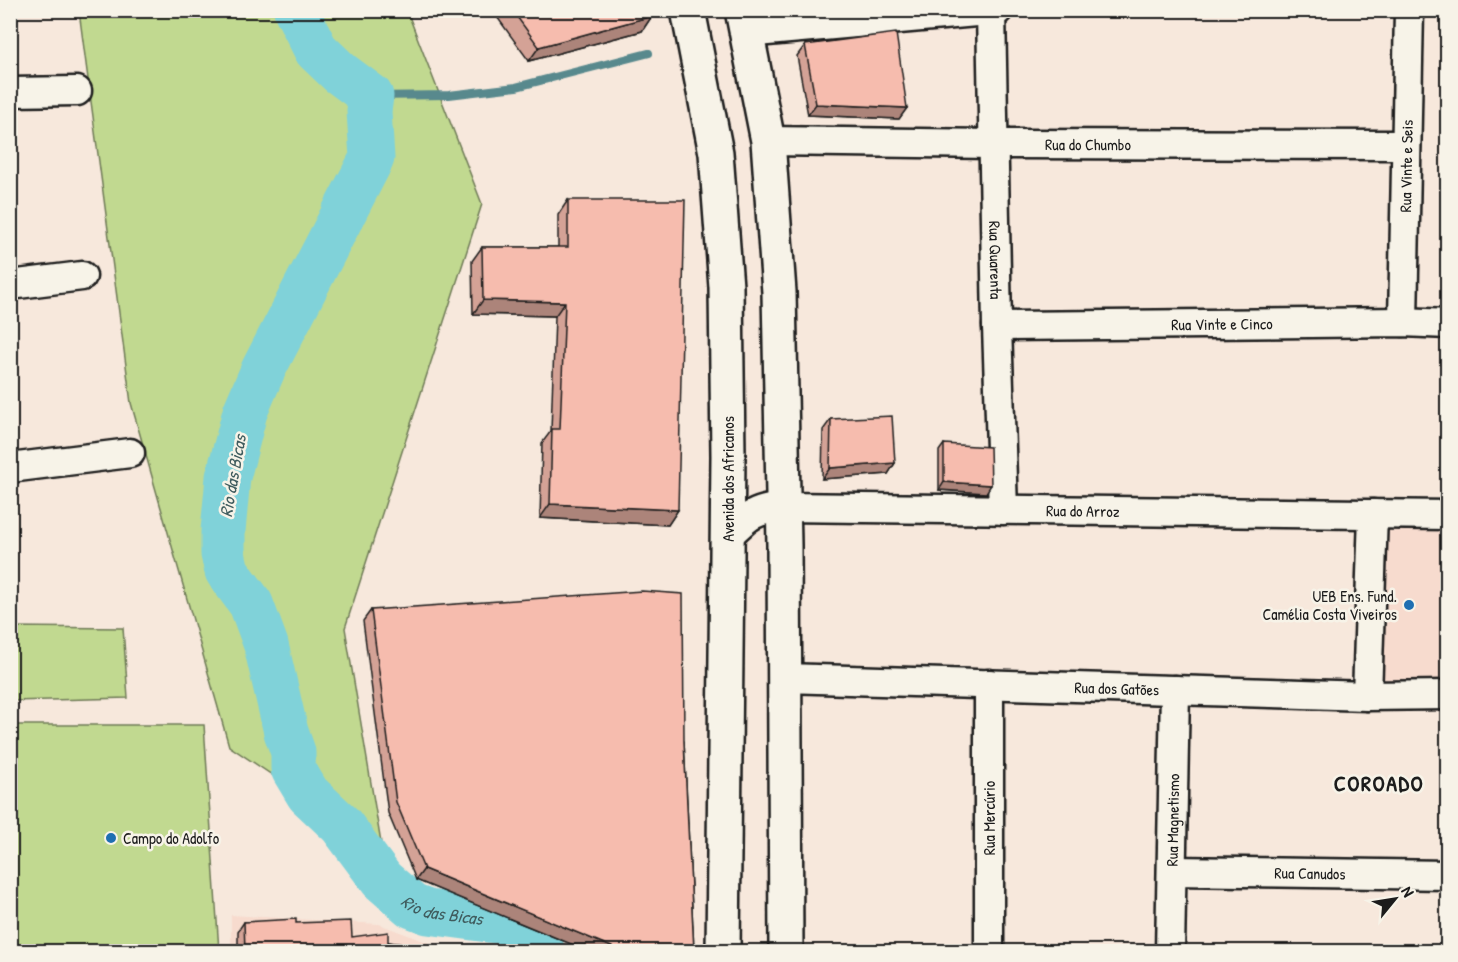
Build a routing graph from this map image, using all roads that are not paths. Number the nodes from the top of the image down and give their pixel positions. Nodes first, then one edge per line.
1 (688, 10) edge
2 (1409, 10) edge
3 (994, 11) edge
4 (744, 22) edge
5 (77, 91) dead end
6 (10, 92) edge
7 (768, 141) junction
8 (993, 144) junction
9 (1406, 145) junction
10 (82, 276) dead end
11 (10, 285) edge
12 (1403, 322) junction
13 (1448, 324) edge
14 (997, 326) junction
15 (130, 453) dead end
16 (10, 468) edge
17 (783, 507) junction
18 (1003, 510) junction
19 (1373, 514) junction
20 (1448, 515) edge
21 (728, 536) junction
22 (784, 678) junction
23 (989, 684) junction
24 (1175, 690) junction
25 (1448, 695) edge
26 (1367, 696) junction
27 (1172, 871) junction
28 (1448, 875) edge
29 (723, 951) edge
30 (786, 951) edge
31 (989, 951) edge
32 (1170, 951) edge

1 - 21 main road, Avenida dos Africanos
2 - 9 street, Rua Vinte e Seis
3 - 4 street
3 - 8 street, Rua Quarenta
4 - 7 main road
5 - 6 street
7 - 8 street, Rua do Chumbo
7 - 17 main road
8 - 9 street, Rua do Chumbo
8 - 14 street, Rua Quarenta
9 - 12 street, Rua Vinte e Seis
10 - 11 street
12 - 13 street, Rua Vinte e Cinco
12 - 14 street, Rua Vinte e Cinco
14 - 18 street, Rua Quarenta
15 - 16 street
17 - 18 street, Rua do Arroz
17 - 21 street, Rua do Arroz
17 - 22 main road
18 - 19 street, Rua do Arroz
19 - 20 street, Rua do Arroz
19 - 26 street
21 - 29 main road, Avenida dos Africanos
22 - 23 street, Rua dos Gatões
22 - 30 main road
23 - 24 street, Rua dos Gatões
23 - 31 street, Rua Mercúrio
24 - 26 street, Rua dos Gatões
24 - 27 street, Rua Magnetismo
25 - 26 street, Rua dos Gatões
27 - 28 street, Rua Canudos
27 - 32 street, Rua Magnetismo

